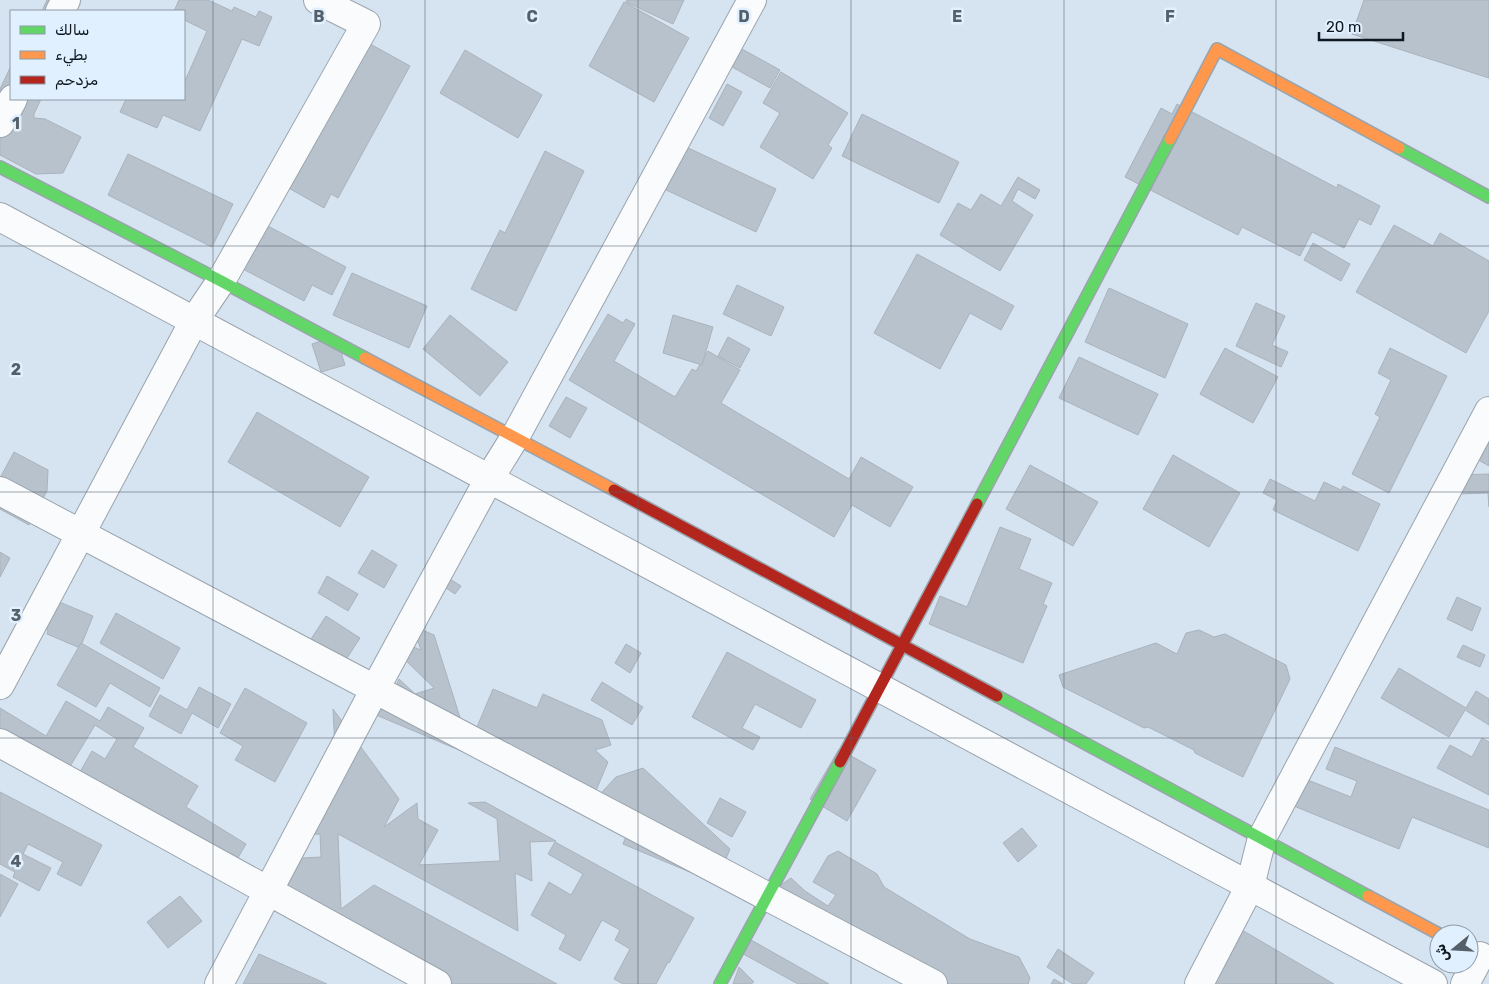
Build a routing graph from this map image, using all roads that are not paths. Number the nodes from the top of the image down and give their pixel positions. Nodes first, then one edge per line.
1 (318, 0) edge
2 (752, 0) edge
3 (12, 100) edge
4 (0, 123) edge
5 (0, 167) edge
6 (1489, 197) edge
7 (0, 217) edge
8 (221, 281) junction
9 (194, 321) junction
10 (1489, 411) edge
11 (515, 438) junction
12 (489, 479) junction
13 (0, 490) edge
14 (81, 533) junction
15 (903, 646) junction
16 (0, 685) edge
17 (880, 688) junction
18 (375, 689) junction
19 (0, 743) edge
20 (1262, 838) junction
21 (1250, 886) junction
22 (268, 891) junction
23 (768, 896) junction
24 (1429, 929) edge
25 (219, 984) edge
26 (437, 984) edge
27 (720, 984) edge
28 (933, 984) edge
29 (1199, 984) edge
30 (1432, 984) edge

1 - 8 street
2 - 11 street
3 - 4 street
5 - 8 street
6 - 15 street
7 - 9 street
8 - 9 street
8 - 11 street
9 - 12 street
9 - 14 street
10 - 20 street
11 - 12 street
11 - 15 street
12 - 17 street
12 - 18 street
13 - 14 street
14 - 16 street
14 - 18 street
15 - 17 street
15 - 20 street
17 - 21 street
17 - 23 street
18 - 22 street
18 - 23 street
19 - 22 street
20 - 21 street
20 - 24 street
21 - 29 street
21 - 30 street
22 - 25 street
22 - 26 street
23 - 27 street
23 - 28 street

